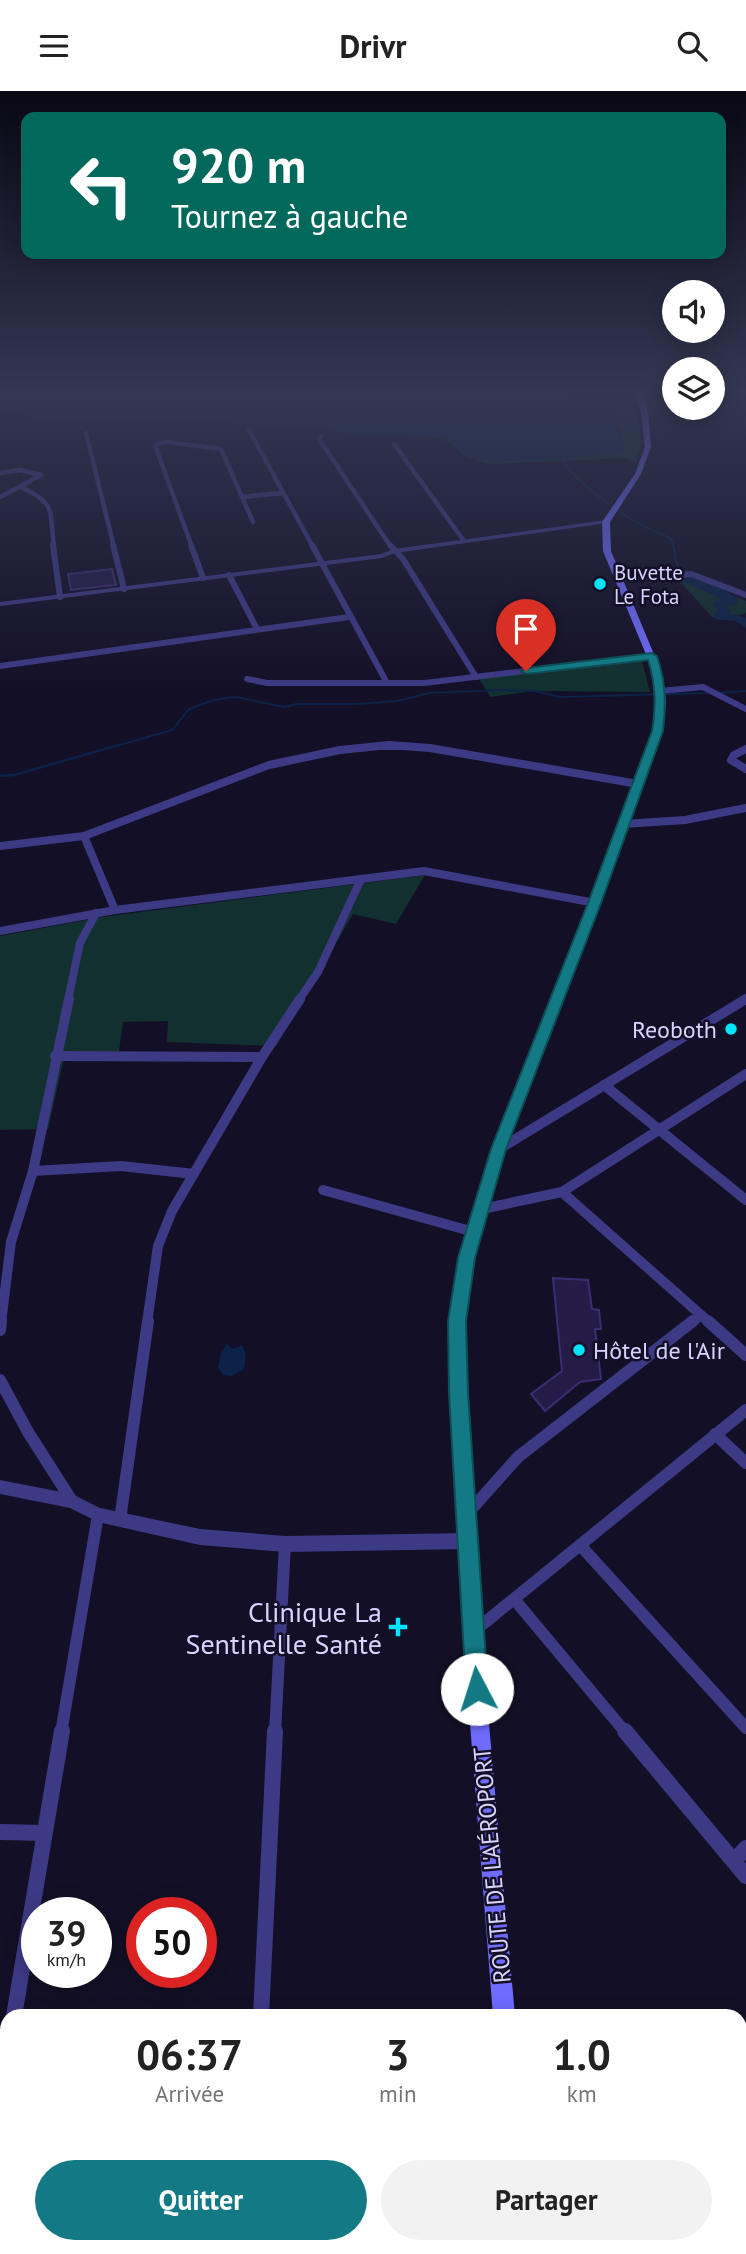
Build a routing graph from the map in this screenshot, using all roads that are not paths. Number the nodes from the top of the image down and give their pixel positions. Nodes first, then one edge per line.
1 (27, 490) edge
2 (100, 490) edge
3 (170, 490) edge
4 (239, 490) edge
5 (281, 490) edge
6 (353, 490) edge
7 (427, 490) edge
8 (626, 490) edge
9 (283, 493) junction
10 (242, 497) junction
11 (253, 522) dead end
12 (606, 522) junction
13 (464, 541) junction
14 (394, 551) junction
15 (321, 562) junction
16 (229, 575) junction
17 (203, 578) junction
18 (617, 578) junction
19 (124, 589) junction
20 (746, 595) edge
21 (60, 597) junction
22 (0, 604) edge
23 (349, 617) junction
24 (257, 629) junction
25 (652, 656) junction
26 (0, 666) edge
27 (476, 677) junction
28 (247, 679) dead end
29 (387, 683) junction
30 (660, 691) junction
31 (746, 709) edge
32 (746, 749) edge
33 (746, 769) edge
34 (638, 784) junction
35 (746, 808) edge
36 (623, 824) junction
37 (85, 836) junction
38 (0, 846) edge
39 (361, 879) junction
40 (595, 903) junction
41 (115, 910) junction
42 (96, 913) junction
43 (0, 932) edge
44 (746, 999) edge
45 (55, 1056) junction
46 (262, 1058) junction
47 (746, 1074) edge
48 (604, 1085) junction
49 (659, 1130) junction
50 (499, 1149) junction
51 (33, 1171) junction
52 (194, 1174) junction
53 (323, 1191) dead end
54 (562, 1192) junction
55 (746, 1200) edge
56 (482, 1209) junction
57 (474, 1232) junction
58 (701, 1315) junction
59 (0, 1330) edge
60 (746, 1355) edge
61 (0, 1380) edge
62 (746, 1410) edge
63 (715, 1434) junction
64 (746, 1463) edge
65 (0, 1487) edge
66 (72, 1501) junction
67 (467, 1514) junction
68 (98, 1515) junction
69 (120, 1520) junction
70 (469, 1541) junction
71 (285, 1544) junction
72 (580, 1545) junction
73 (514, 1599) junction
74 (472, 1634) junction
75 (746, 1728) edge
76 (0, 1832) edge
77 (44, 1832) junction
78 (746, 1848) edge
79 (734, 1861) junction
80 (746, 1876) edge
81 (15, 2009) edge
82 (261, 2009) edge
83 (503, 2009) edge

1 - 21 street
2 - 19 street
3 - 17 street
4 - 10 street
5 - 9 street
6 - 14 street
7 - 13 street
8 - 12 main road
9 - 10 street
9 - 15 street
10 - 11 street
12 - 13 street
12 - 18 main road, ROUTE DE L'AÉROPORT
13 - 14 street
14 - 15 street
14 - 27 street
15 - 16 street
15 - 23 street
16 - 17 street
16 - 24 street
17 - 19 street
18 - 20 street
18 - 25 main road, ROUTE DE L'AÉROPORT
19 - 21 street
21 - 22 street
23 - 24 street
23 - 29 street
24 - 26 street
25 - 27 street
25 - 30 main road, ROUTE DE L'AÉROPORT
27 - 29 street
28 - 29 street
30 - 31 street
30 - 34 main road, ROUTE DE L'AÉROPORT
32 - 33 street
34 - 36 main road, ROUTE DE L'AÉROPORT
34 - 37 street
35 - 36 street
36 - 40 main road, ROUTE DE L'AÉROPORT
37 - 38 street
37 - 41 street
39 - 40 street
39 - 41 street
39 - 46 street
40 - 50 main road, ROUTE DE L'AÉROPORT
41 - 42 street
42 - 43 street
42 - 45 street
44 - 48 street
45 - 46 street
45 - 51 street
46 - 52 street
47 - 49 street
48 - 49 street
48 - 50 street
49 - 54 street
49 - 55 street
50 - 56 main road, ROUTE DE L'AÉROPORT
51 - 52 street
51 - 59 street
52 - 69 street
53 - 57 street
54 - 56 street
54 - 58 street
56 - 57 main road, ROUTE DE L'AÉROPORT
57 - 67 main road, ROUTE DE L'AÉROPORT
58 - 60 street
58 - 67 street
61 - 66 street
62 - 63 street
63 - 64 street
63 - 72 street
65 - 66 street
66 - 68 street
67 - 70 main road, ROUTE DE L'AÉROPORT
68 - 69 street
68 - 77 street
69 - 71 street
70 - 71 street
70 - 74 main road, ROUTE DE L'AÉROPORT
71 - 82 street
72 - 73 street
72 - 75 street
73 - 74 street
73 - 79 street
74 - 83 main road, ROUTE DE L'AÉROPORT
76 - 77 street
77 - 81 street
78 - 79 street
79 - 80 street

